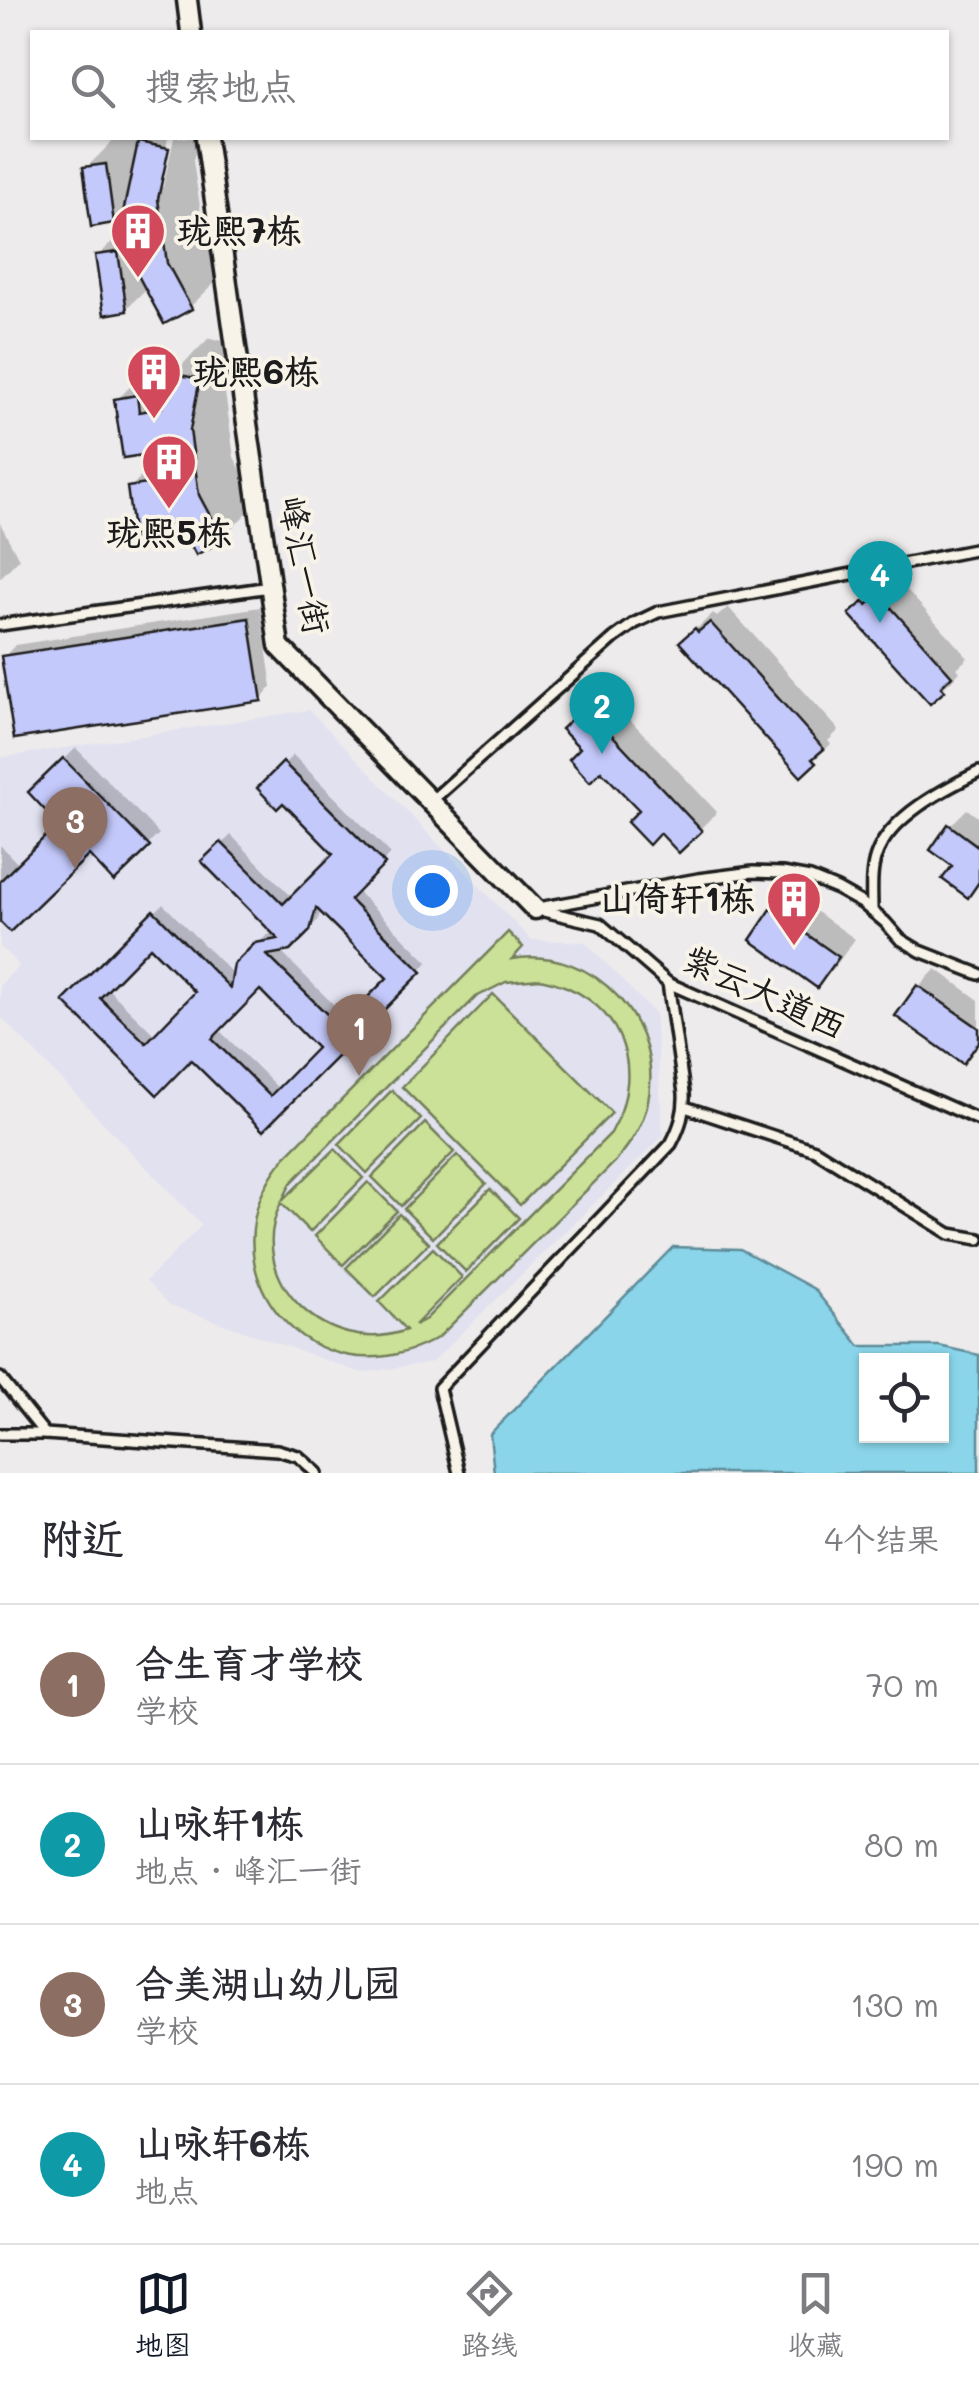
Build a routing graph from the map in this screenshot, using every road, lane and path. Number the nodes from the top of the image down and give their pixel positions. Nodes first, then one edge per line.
1 (186, 0) edge
2 (191, 30) edge
3 (206, 140) edge
4 (979, 549) edge
5 (270, 587) junction
6 (0, 626) edge
7 (979, 772) edge
8 (430, 802) junction
9 (534, 909) junction
10 (872, 911) junction
11 (979, 974) edge
12 (668, 983) junction
13 (684, 1107) junction
14 (979, 1120) edge
15 (979, 1239) edge
16 (0, 1378) edge
17 (0, 1434) edge
18 (45, 1434) junction
19 (316, 1473) edge
20 (459, 1473) edge

1 - 2 street
3 - 5 street, 峰汇一街
4 - 8 lane
5 - 6 lane
5 - 8 street, 峰汇一街
7 - 10 lane
8 - 9 street, 峰汇一街
9 - 10 lane
9 - 12 lane, 紫云大道西
10 - 11 lane
12 - 13 lane
12 - 14 lane, 紫云大道西
13 - 15 lane
13 - 20 lane
16 - 18 lane
17 - 18 lane
18 - 19 lane

